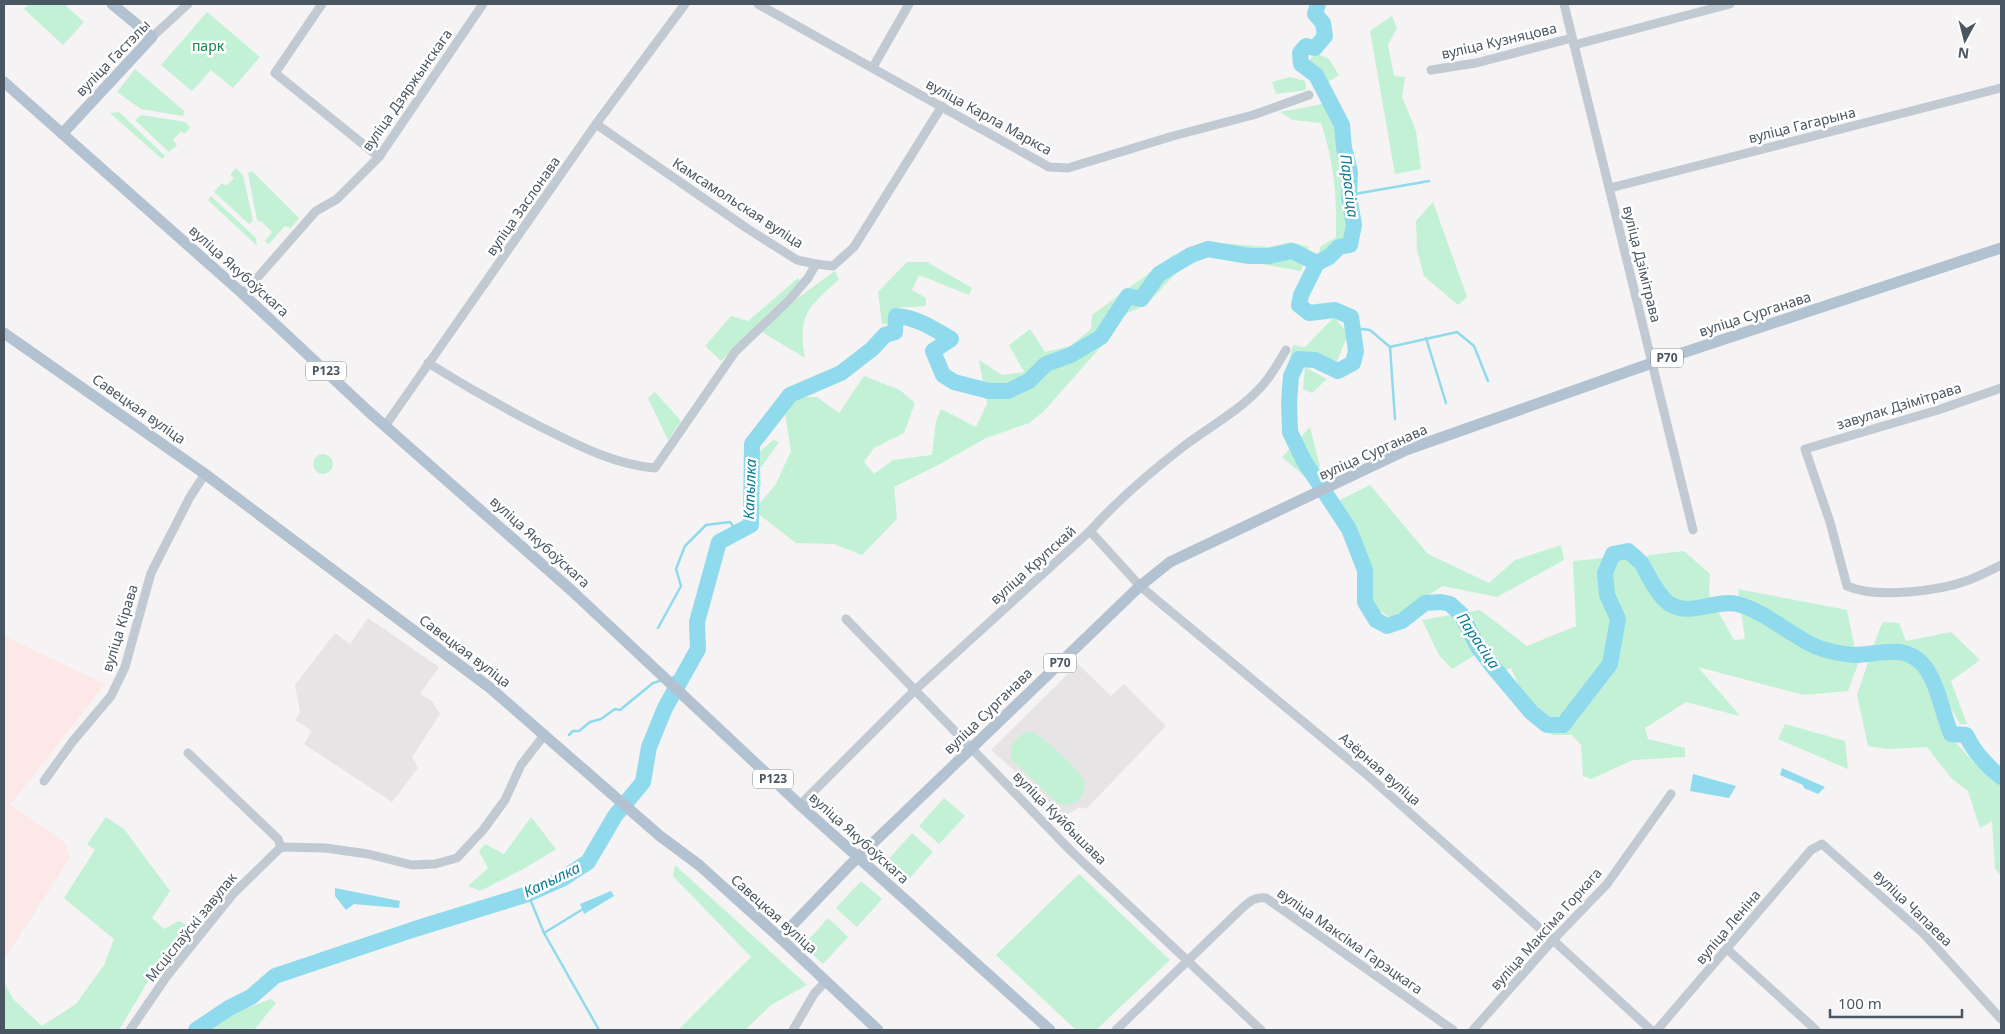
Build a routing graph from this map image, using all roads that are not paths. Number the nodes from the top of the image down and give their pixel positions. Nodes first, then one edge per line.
1 (112, 4) edge
2 (188, 4) edge
3 (322, 4) edge
4 (483, 4) edge
5 (685, 4) edge
6 (758, 4) edge
7 (909, 4) edge
8 (1564, 4) edge
9 (1730, 4) edge
10 (1707, 7) edge
11 (152, 38) junction
12 (1574, 42) junction
13 (873, 67) junction
14 (1431, 70) dead end
15 (4, 82) edge
16 (2001, 88) edge
17 (1309, 95) dead end
18 (942, 106) junction
19 (596, 124) junction
20 (62, 134) junction
21 (379, 157) junction
22 (1610, 188) junction
23 (2001, 248) edge
24 (816, 264) junction
25 (243, 294) junction
26 (4, 332) edge
27 (1286, 350) dead end
28 (1652, 363) junction
29 (428, 364) junction
30 (2001, 388) edge
31 (386, 426) junction
32 (206, 474) junction
33 (1693, 530) dead end
34 (1090, 531) junction
35 (2001, 565) edge
36 (1140, 586) junction
37 (846, 619) dead end
38 (914, 691) junction
39 (545, 734) junction
40 (971, 749) junction
41 (188, 754) dead end
42 (44, 781) dead end
43 (1671, 794) dead end
44 (800, 805) junction
45 (1822, 844) joint
46 (281, 847) junction
47 (858, 857) junction
48 (780, 938) junction
49 (1553, 940) junction
50 (1728, 949) junction
51 (1188, 960) junction
52 (826, 981) junction
53 (2001, 1019) edge
54 (130, 1030) edge
55 (793, 1030) edge
56 (878, 1030) edge
57 (1050, 1030) edge
58 (1116, 1030) edge
59 (1261, 1030) edge
60 (1453, 1030) edge
61 (1473, 1030) edge
62 (1651, 1030) edge
63 (1657, 1030) edge
64 (1816, 1030) edge

1 - 11 main road
2 - 11 street, вуліца Гастэлы
3 - 21 street
4 - 21 street, вуліца Дзяржынскага
5 - 19 street, вуліца Заслонава
6 - 13 street, вуліца Карла Маркса
7 - 13 street
8 - 12 street, вуліца Дзімітрава
9 - 10 street, вуліца Кузняцова
10 - 12 street, вуліца Кузняцова
11 - 20 main road, вуліца Гастэлы
12 - 14 street, вуліца Кузняцова
12 - 22 street, вуліца Дзімітрава
13 - 18 street, вуліца Карла Маркса
15 - 20 main road, вуліца Якубоўскага / Р123
16 - 22 street, вуліца Гагарына
17 - 18 street, вуліца Карла Маркса
18 - 24 street, Камсамольская вуліца
19 - 24 street, Камсамольская вуліца
19 - 29 street, вуліца Заслонава
20 - 25 main road, вуліца Якубоўскага / Р123
21 - 25 street, вуліца Дзяржынскага
22 - 28 street, вуліца Дзімітрава
23 - 28 main road, вуліца Сурганава / Р70
24 - 29 street
25 - 31 main road, вуліца Якубоўскага / Р123
26 - 32 main road, Савецкая вуліца
27 - 34 street, вуліца Крупскай
28 - 33 street, вуліца Дзімітрава
28 - 36 main road, вуліца Сурганава / Р70
29 - 31 street, вуліца Заслонава
30 - 35 street, завулак Дзімітрава
31 - 44 main road, вуліца Якубоўскага / Р123
32 - 39 main road, Савецкая вуліца
32 - 42 street, вуліца Кірава
34 - 36 street, Азёрная вуліца
34 - 38 street, вуліца Крупскай
36 - 40 main road, вуліца Сурганава / Р70
36 - 49 street, Азёрная вуліца
37 - 38 street, вуліца Куйбышава
38 - 40 street, вуліца Куйбышава
38 - 44 street, вуліца Крупскай
39 - 46 street
39 - 48 main road, Савецкая вуліца
40 - 47 main road, вуліца Сурганава / Р70
40 - 51 street, вуліца Куйбышава
41 - 46 street
43 - 49 street, вуліца Максіма Горкага
44 - 47 main road, вуліца Якубоўскага / Р123
45 - 50 street, вуліца Леніна
45 - 53 street, вуліца Чапаева
46 - 54 street, Мсціслаўскі завулак
47 - 48 main road, вуліца Сурганава
47 - 57 main road, вуліца Якубоўскага
48 - 52 main road, Савецкая вуліца
49 - 61 street, вуліца Максіма Горкага
49 - 62 street, Азёрная вуліца
50 - 63 street, вуліца Леніна
50 - 64 street
51 - 58 street, вуліца Максіма Гарэцкага
51 - 59 street, вуліца Куйбышава
51 - 60 street, вуліца Максіма Гарэцкага
52 - 55 street
52 - 56 main road, Савецкая вуліца

